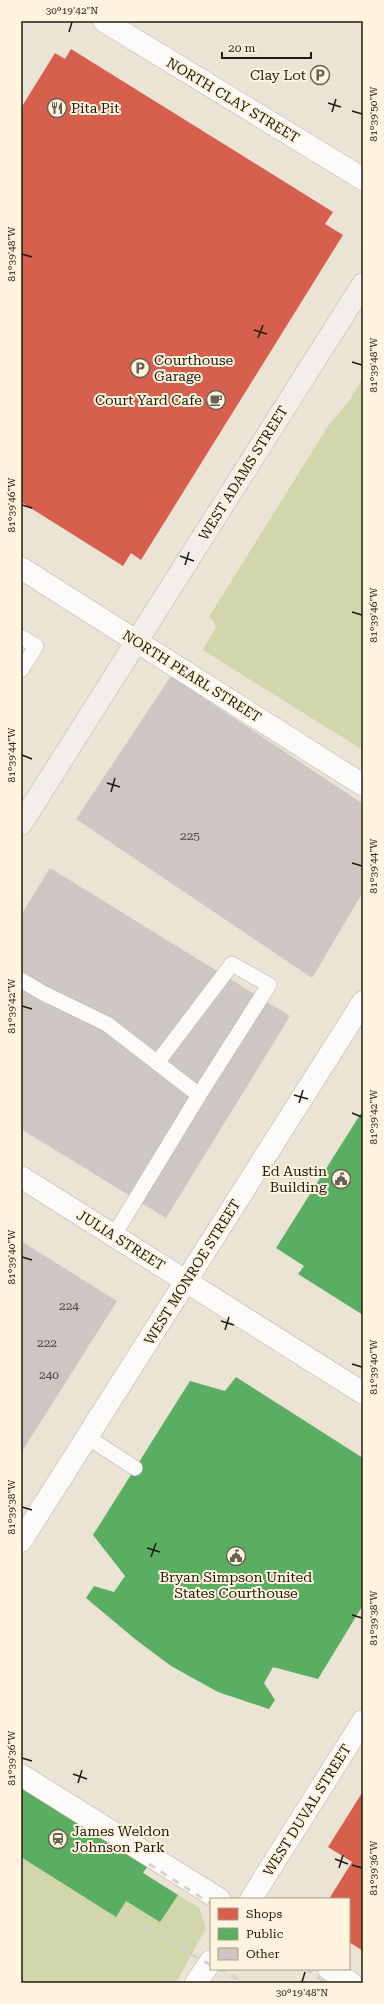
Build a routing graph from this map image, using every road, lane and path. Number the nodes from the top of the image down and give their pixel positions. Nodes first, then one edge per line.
1 (115, 24) edge
2 (363, 179) edge
3 (363, 284) edge
4 (21, 568) edge
5 (21, 637) edge
6 (137, 641) junction
7 (21, 670) edge
8 (363, 785) edge
9 (21, 824) edge
10 (21, 980) edge
11 (363, 1002) edge
12 (157, 1063) junction
13 (199, 1096) junction
14 (21, 1177) edge
15 (114, 1235) junction
16 (186, 1281) junction
17 (363, 1393) edge
18 (87, 1437) junction
19 (135, 1468) dead end
20 (21, 1542) edge
21 (363, 1721) edge
22 (21, 1775) edge
23 (217, 1898) edge
24 (252, 1898) edge
25 (210, 1962) edge
26 (332, 1970) edge
27 (196, 1983) edge
28 (352, 1983) edge

1 - 2 street, NORTH CLAY STREET
3 - 6 main road, WEST ADAMS STREET
4 - 6 street, NORTH PEARL STREET
5 - 7 lane
6 - 8 street, NORTH PEARL STREET
6 - 9 main road, WEST ADAMS STREET
10 - 12 lane
11 - 16 street, WEST MONROE STREET
12 - 13 lane
12 - 13 lane
13 - 15 lane
14 - 15 street, JULIA STREET
15 - 16 street, JULIA STREET
16 - 17 street, JULIA STREET
16 - 18 street, WEST MONROE STREET
18 - 19 lane
18 - 20 street, WEST MONROE STREET
21 - 24 street, WEST DUVAL STREET
22 - 23 street
25 - 27 street
26 - 28 street

